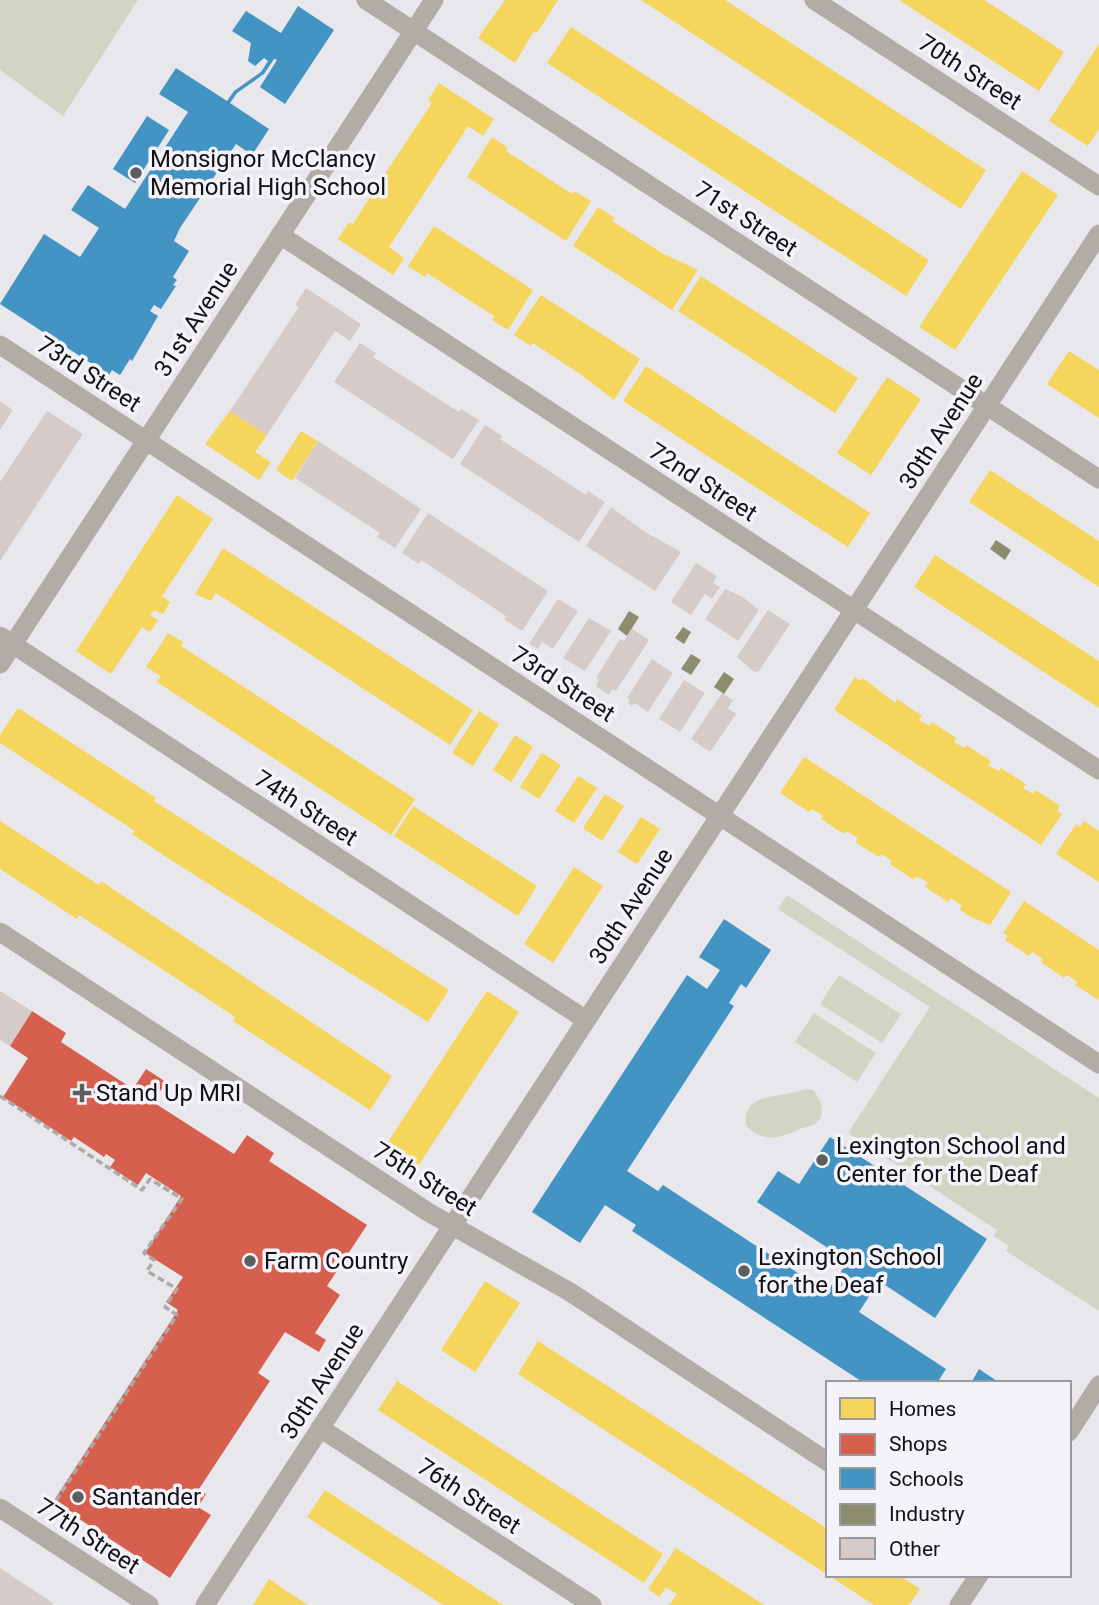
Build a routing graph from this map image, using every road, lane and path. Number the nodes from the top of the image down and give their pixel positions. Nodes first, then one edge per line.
1 (366, 0) edge
2 (434, 0) edge
3 (814, 0) edge
4 (414, 31) junction
5 (1099, 186) edge
6 (1099, 234) edge
7 (280, 235) junction
8 (0, 345) edge
9 (987, 405) junction
10 (146, 440) junction
11 (1099, 479) edge
12 (854, 610) junction
13 (6, 640) edge
14 (0, 664) edge
15 (1099, 770) edge
16 (720, 816) junction
17 (0, 932) edge
18 (586, 1020) junction
19 (1099, 1064) edge
20 (0, 1096) edge
21 (453, 1226) junction
22 (1099, 1385) edge
23 (320, 1428) junction
24 (1071, 1429) edge
25 (826, 1461) edge
26 (52, 1507) dead end
27 (0, 1508) edge
28 (978, 1577) edge
29 (149, 1605) edge
30 (205, 1605) edge
31 (592, 1605) edge
32 (959, 1605) edge

1 - 4 street, 71st Street
2 - 4 street, 31st Avenue
3 - 5 street, 70th Street
4 - 7 street, 31st Avenue
4 - 9 street, 71st Street
6 - 9 street, 30th Avenue
7 - 10 street, 31st Avenue
7 - 12 street, 72nd Street
8 - 10 street, 73rd Street
9 - 11 street, 71st Street
9 - 12 street, 30th Avenue
10 - 13 street, 31st Avenue
10 - 16 street, 73rd Street
12 - 15 street, 72nd Street
12 - 16 street, 30th Avenue
13 - 14 street, 31st Avenue
13 - 18 street, 74th Street
16 - 18 street, 30th Avenue
16 - 19 street, 73rd Street
17 - 21 street, 75th Street
18 - 21 street, 30th Avenue
20 - 26 path
21 - 23 street, 30th Avenue
21 - 25 street, 75th Street
22 - 24 street
23 - 30 street, 30th Avenue
23 - 31 street, 76th Street
27 - 29 street, 77th Street
28 - 32 street

